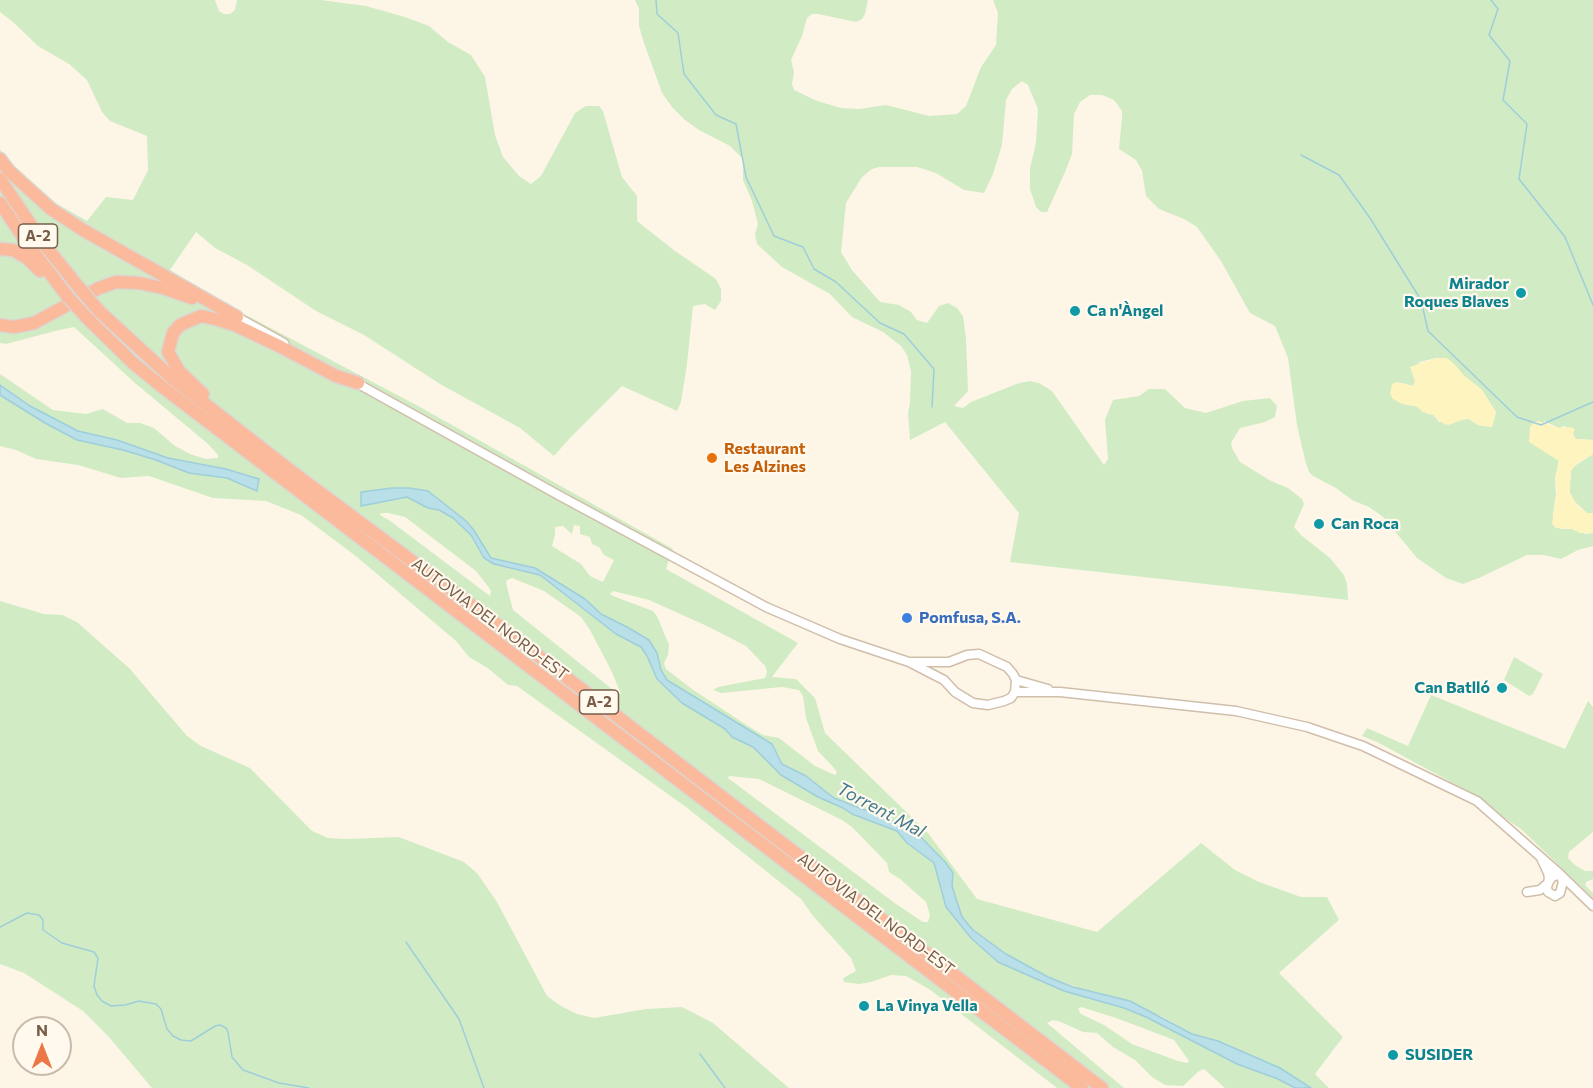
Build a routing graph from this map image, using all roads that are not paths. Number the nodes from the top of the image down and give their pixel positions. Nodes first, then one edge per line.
1 (0, 159) edge
2 (0, 179) edge
3 (0, 203) edge
4 (0, 249) edge
5 (67, 294) junction
6 (237, 317) junction
7 (0, 323) edge
8 (358, 383) junction
9 (221, 415) junction
10 (909, 662) junction
11 (949, 662) junction
12 (944, 680) junction
13 (1016, 680) junction
14 (1015, 692) junction
15 (1060, 692) junction
16 (1540, 855) junction
17 (1560, 873) junction
18 (1548, 882) junction
19 (1555, 894) junction
20 (1581, 894) junction
21 (1593, 906) edge
22 (1082, 1088) edge
23 (1102, 1088) edge

1 - 6 highway
2 - 9 highway, AUTOVIA DEL NORD-EST / A-2, bridge
3 - 5 highway, AUTOVIA DEL NORD-EST / A-2
4 - 5 highway
5 - 22 highway, AUTOVIA DEL NORD-EST / A-2, bridge
6 - 7 highway
6 - 8 street
8 - 9 highway
8 - 10 street
9 - 23 highway, AUTOVIA DEL NORD-EST / A-2
10 - 11 street
10 - 12 street
11 - 12 street
11 - 13 street
12 - 14 street
13 - 14 street
13 - 15 street
14 - 15 street
15 - 16 street
16 - 17 street
16 - 18 street
17 - 18 street
17 - 19 street
17 - 20 street
18 - 19 street
18 - 19 street
19 - 20 street
20 - 21 street

